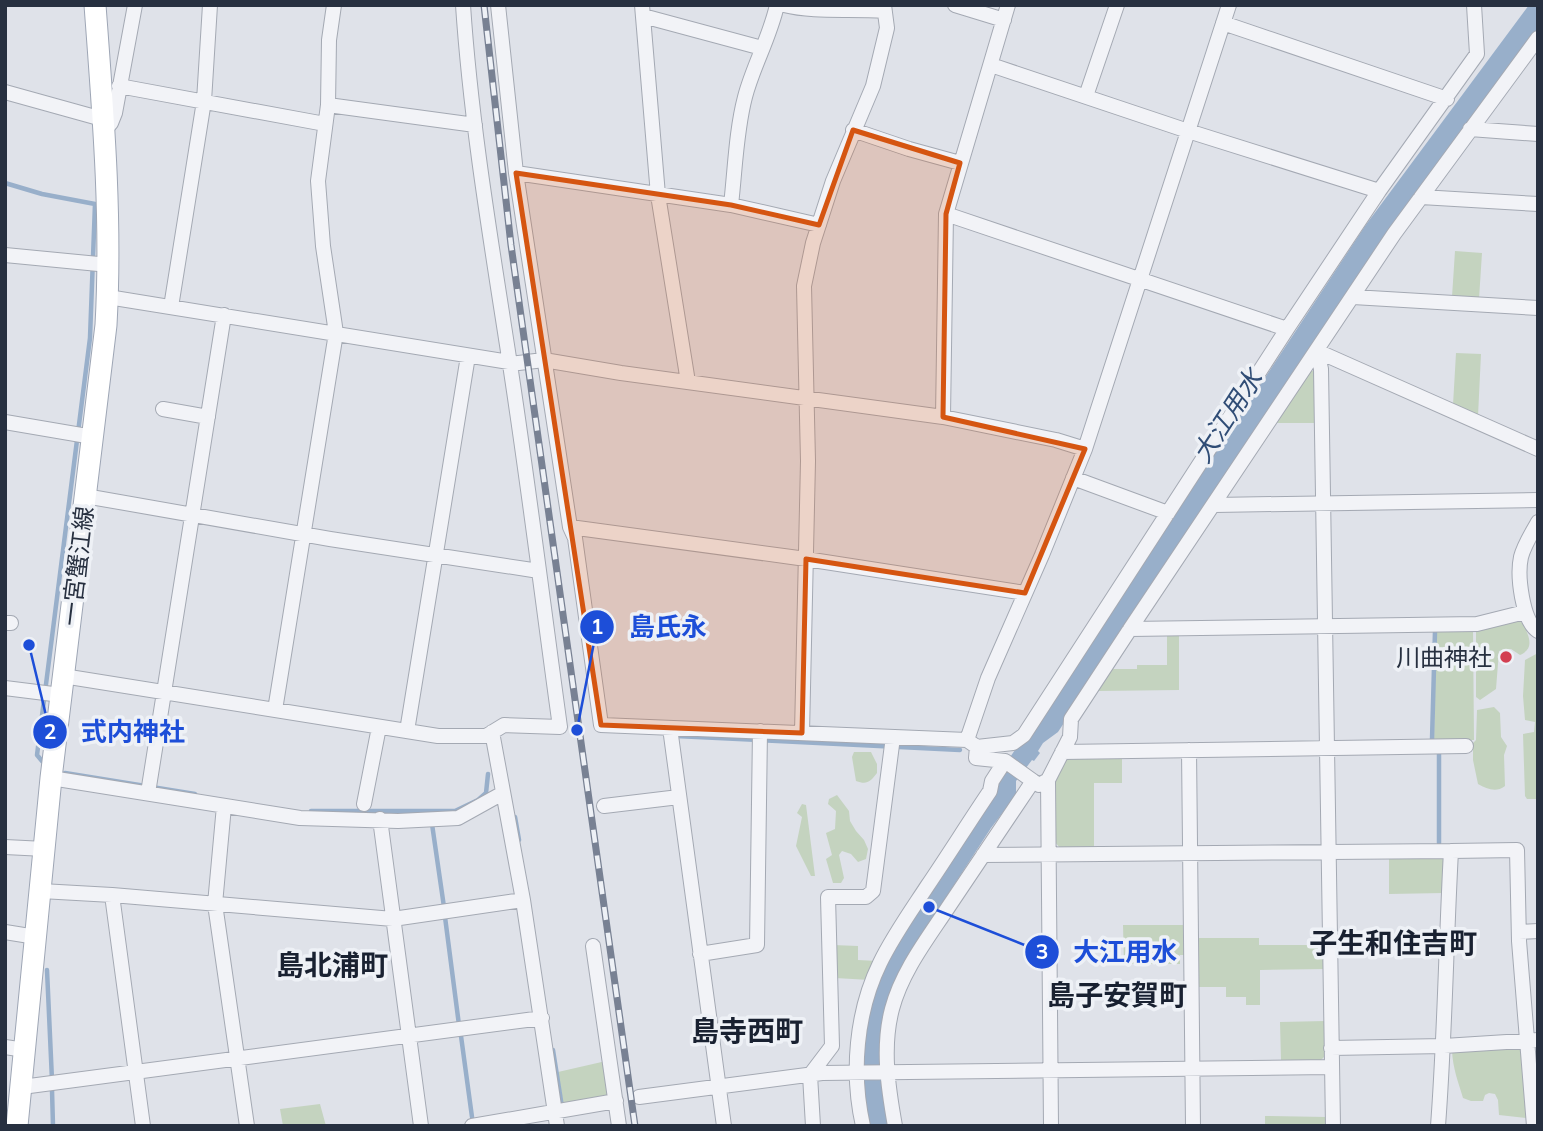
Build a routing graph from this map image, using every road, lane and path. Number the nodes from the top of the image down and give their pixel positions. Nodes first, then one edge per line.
1 (95, 5) edge
2 (135, 5) edge
3 (210, 5) edge
4 (334, 5) edge
5 (463, 5) edge
6 (498, 5) edge
7 (777, 5) edge
8 (784, 5) edge
9 (955, 5) edge
10 (1008, 5) edge
11 (1117, 5) edge
12 (1229, 5) edge
13 (1474, 5) edge
14 (884, 8) edge
15 (642, 11) edge
16 (1004, 20) junction
17 (1223, 23) junction
18 (1538, 38) edge
19 (762, 48) junction
20 (990, 65) junction
21 (119, 86) junction
22 (5, 92) edge
23 (1086, 96) junction
24 (1447, 99) junction
25 (204, 101) junction
26 (328, 105) junction
27 (103, 123) junction
28 (325, 124) junction
29 (475, 125) junction
30 (1470, 129) junction
31 (853, 130) junction
32 (1188, 131) junction
33 (1538, 134) edge
34 (960, 163) junction
35 (516, 173) junction
36 (1379, 191) junction
37 (658, 195) junction
38 (1421, 197) junction
39 (1538, 204) edge
40 (731, 205) junction
41 (946, 214) junction
42 (819, 225) junction
43 (5, 255) edge
44 (98, 265) junction
45 (1139, 280) junction
46 (108, 297) junction
47 (1353, 297) junction
48 (170, 307) junction
49 (1538, 308) edge
50 (224, 315) junction
51 (1287, 330) junction
52 (336, 333) junction
53 (1317, 351) junction
54 (468, 356) junction
55 (544, 359) junction
56 (510, 363) junction
57 (688, 382) junction
58 (807, 398) junction
59 (163, 409) dead end
60 (208, 417) junction
61 (943, 417) junction
62 (5, 422) edge
63 (83, 435) junction
64 (1084, 449) junction
65 (1538, 449) edge
66 (1073, 478) junction
67 (85, 496) junction
68 (1538, 500) edge
69 (1323, 504) junction
70 (1214, 505) junction
71 (1168, 513) junction
72 (192, 515) junction
73 (1538, 522) edge
74 (570, 527) junction
75 (305, 535) junction
76 (435, 555) junction
77 (806, 559) junction
78 (539, 571) junction
79 (1026, 593) junction
80 (1525, 612) junction
81 (1325, 626) junction
82 (1130, 629) junction
83 (1538, 631) edge
84 (5, 688) edge
85 (54, 690) junction
86 (163, 692) junction
87 (275, 709) junction
88 (379, 727) junction
89 (670, 728) junction
90 (407, 731) junction
91 (492, 732) junction
92 (802, 733) junction
93 (760, 738) junction
94 (892, 744) junction
95 (972, 744) junction
96 (1466, 746) dead end
97 (1327, 748) junction
98 (1189, 750) junction
99 (1062, 752) junction
100 (1004, 761) junction
101 (51, 778) junction
102 (1036, 779) junction
103 (149, 788) junction
104 (503, 793) junction
105 (679, 797) junction
106 (364, 804) dead end
107 (224, 806) junction
108 (604, 806) dead end
109 (380, 820) junction
110 (5, 847) edge
111 (45, 849) junction
112 (1451, 851) junction
113 (1329, 852) junction
114 (1190, 853) junction
115 (1049, 854) junction
116 (983, 855) junction
117 (41, 891) junction
118 (112, 895) junction
119 (523, 900) junction
120 (215, 904) junction
121 (393, 919) junction
122 (1538, 931) edge
123 (5, 932) edge
124 (1519, 932) junction
125 (36, 937) junction
126 (593, 946) dead end
127 (700, 954) junction
128 (542, 1018) junction
129 (408, 1036) junction
130 (1532, 1039) edge
131 (1444, 1046) junction
132 (1331, 1048) junction
133 (15, 1049) edge
134 (236, 1059) junction
135 (1331, 1067) junction
136 (1192, 1068) junction
137 (1051, 1070) junction
138 (136, 1072) junction
139 (857, 1072) junction
140 (884, 1072) junction
141 (810, 1075) junction
142 (22, 1087) junction
143 (719, 1087) junction
144 (639, 1097) dead end
145 (616, 1101) junction
146 (14, 1116) edge
147 (556, 1119) edge
148 (143, 1126) edge
149 (247, 1126) edge
150 (421, 1126) edge
151 (472, 1126) edge
152 (620, 1126) edge
153 (724, 1126) edge
154 (813, 1126) edge
155 (863, 1126) edge
156 (895, 1126) edge
157 (1051, 1126) edge
158 (1193, 1126) edge
159 (1333, 1126) edge
160 (1438, 1126) edge
161 (1534, 1126) edge

1 - 27 main road, 一宮蟹江線
2 - 21 street
3 - 25 street
4 - 26 street
5 - 29 street
6 - 35 street
7 - 19 street
8 - 14 street
9 - 16 street
10 - 16 street
11 - 23 street
12 - 17 street
13 - 24 street
14 - 31 street
15 - 19 street
15 - 37 street
16 - 20 street
17 - 24 street
17 - 32 street
18 - 30 street
19 - 40 street
20 - 23 street
20 - 34 street
21 - 25 street
21 - 27 street
22 - 27 street
23 - 32 street
24 - 36 street
25 - 28 street
25 - 48 street
26 - 28 street
26 - 29 street
27 - 44 main road, 一宮蟹江線
28 - 52 street
29 - 56 street
30 - 33 street
30 - 38 street
31 - 34 street
31 - 42 street
32 - 36 street
32 - 45 street
34 - 41 street
35 - 37 street
35 - 55 street
36 - 51 street
37 - 40 street
37 - 57 street
38 - 39 street
38 - 47 street
40 - 42 street
41 - 45 street
41 - 61 street
42 - 58 street
43 - 44 street
44 - 46 main road, 一宮蟹江線
45 - 51 street
45 - 64 street
46 - 48 street
46 - 63 main road, 一宮蟹江線
47 - 49 street
47 - 53 street
48 - 50 street
50 - 52 street
50 - 60 street
51 - 71 street
52 - 54 street
52 - 75 street
53 - 65 street
53 - 69 street
53 - 70 street
54 - 56 street
54 - 76 street
55 - 56 street
55 - 57 street
55 - 74 street
56 - 78 street
57 - 58 street
58 - 61 street
58 - 77 street
59 - 60 street
60 - 72 street
61 - 64 street
62 - 63 street
63 - 67 main road, 一宮蟹江線
64 - 66 street
66 - 71 street
66 - 79 street
67 - 72 street
67 - 85 main road, 一宮蟹江線
68 - 69 street
69 - 70 street
69 - 81 street
70 - 82 street
71 - 95 street
72 - 75 street
72 - 86 street
73 - 80 street
74 - 77 street
74 - 89 street
75 - 76 street
75 - 87 street
76 - 78 street
76 - 90 street
77 - 79 street
77 - 92 street
78 - 91 street
79 - 95 street
80 - 81 street
80 - 83 street
81 - 82 street
81 - 97 street
82 - 99 street
84 - 85 street
85 - 86 street
85 - 101 main road, 一宮蟹江線
86 - 87 street
86 - 103 street
87 - 88 street
88 - 90 street
88 - 106 street
89 - 93 street
89 - 105 street
90 - 91 street
91 - 104 street
92 - 93 street
92 - 94 street
93 - 127 street
94 - 95 street
94 - 141 street
95 - 100 street
96 - 97 street
97 - 98 street
97 - 113 street
98 - 99 street
98 - 114 street
99 - 102 street
100 - 102 street
100 - 139 street
101 - 103 street
101 - 111 main road, 一宮蟹江線
102 - 115 street
102 - 116 street
103 - 107 street
104 - 109 street
104 - 119 street
105 - 108 street
105 - 127 street
107 - 109 street
107 - 120 street
109 - 121 street
110 - 111 street
111 - 117 main road, 一宮蟹江線
112 - 113 street
112 - 124 street
112 - 131 street
113 - 114 street
113 - 132 street
114 - 115 street
114 - 136 street
115 - 116 street
115 - 137 street
116 - 140 street
117 - 118 street
117 - 125 main road, 一宮蟹江線
118 - 120 street
118 - 138 street
119 - 121 street
119 - 128 street
120 - 121 street
120 - 134 street
121 - 129 street
122 - 124 street
123 - 125 street
124 - 130 street
125 - 133 main road, 一宮蟹江線
126 - 145 street
127 - 143 street
128 - 129 street
128 - 147 street
129 - 134 street
129 - 150 street
130 - 131 street
130 - 161 street
131 - 132 street
131 - 160 street
132 - 135 street
133 - 142 main road, 一宮蟹江線
134 - 138 street
134 - 149 street
135 - 136 street
135 - 159 street
136 - 137 street
136 - 158 street
137 - 140 street
137 - 157 street
138 - 142 street
138 - 148 street
139 - 140 street
139 - 141 street
139 - 155 street
140 - 156 street
141 - 143 street
141 - 154 street
142 - 146 main road, 一宮蟹江線
143 - 144 street
143 - 153 street
145 - 147 street
145 - 152 street
147 - 151 street

